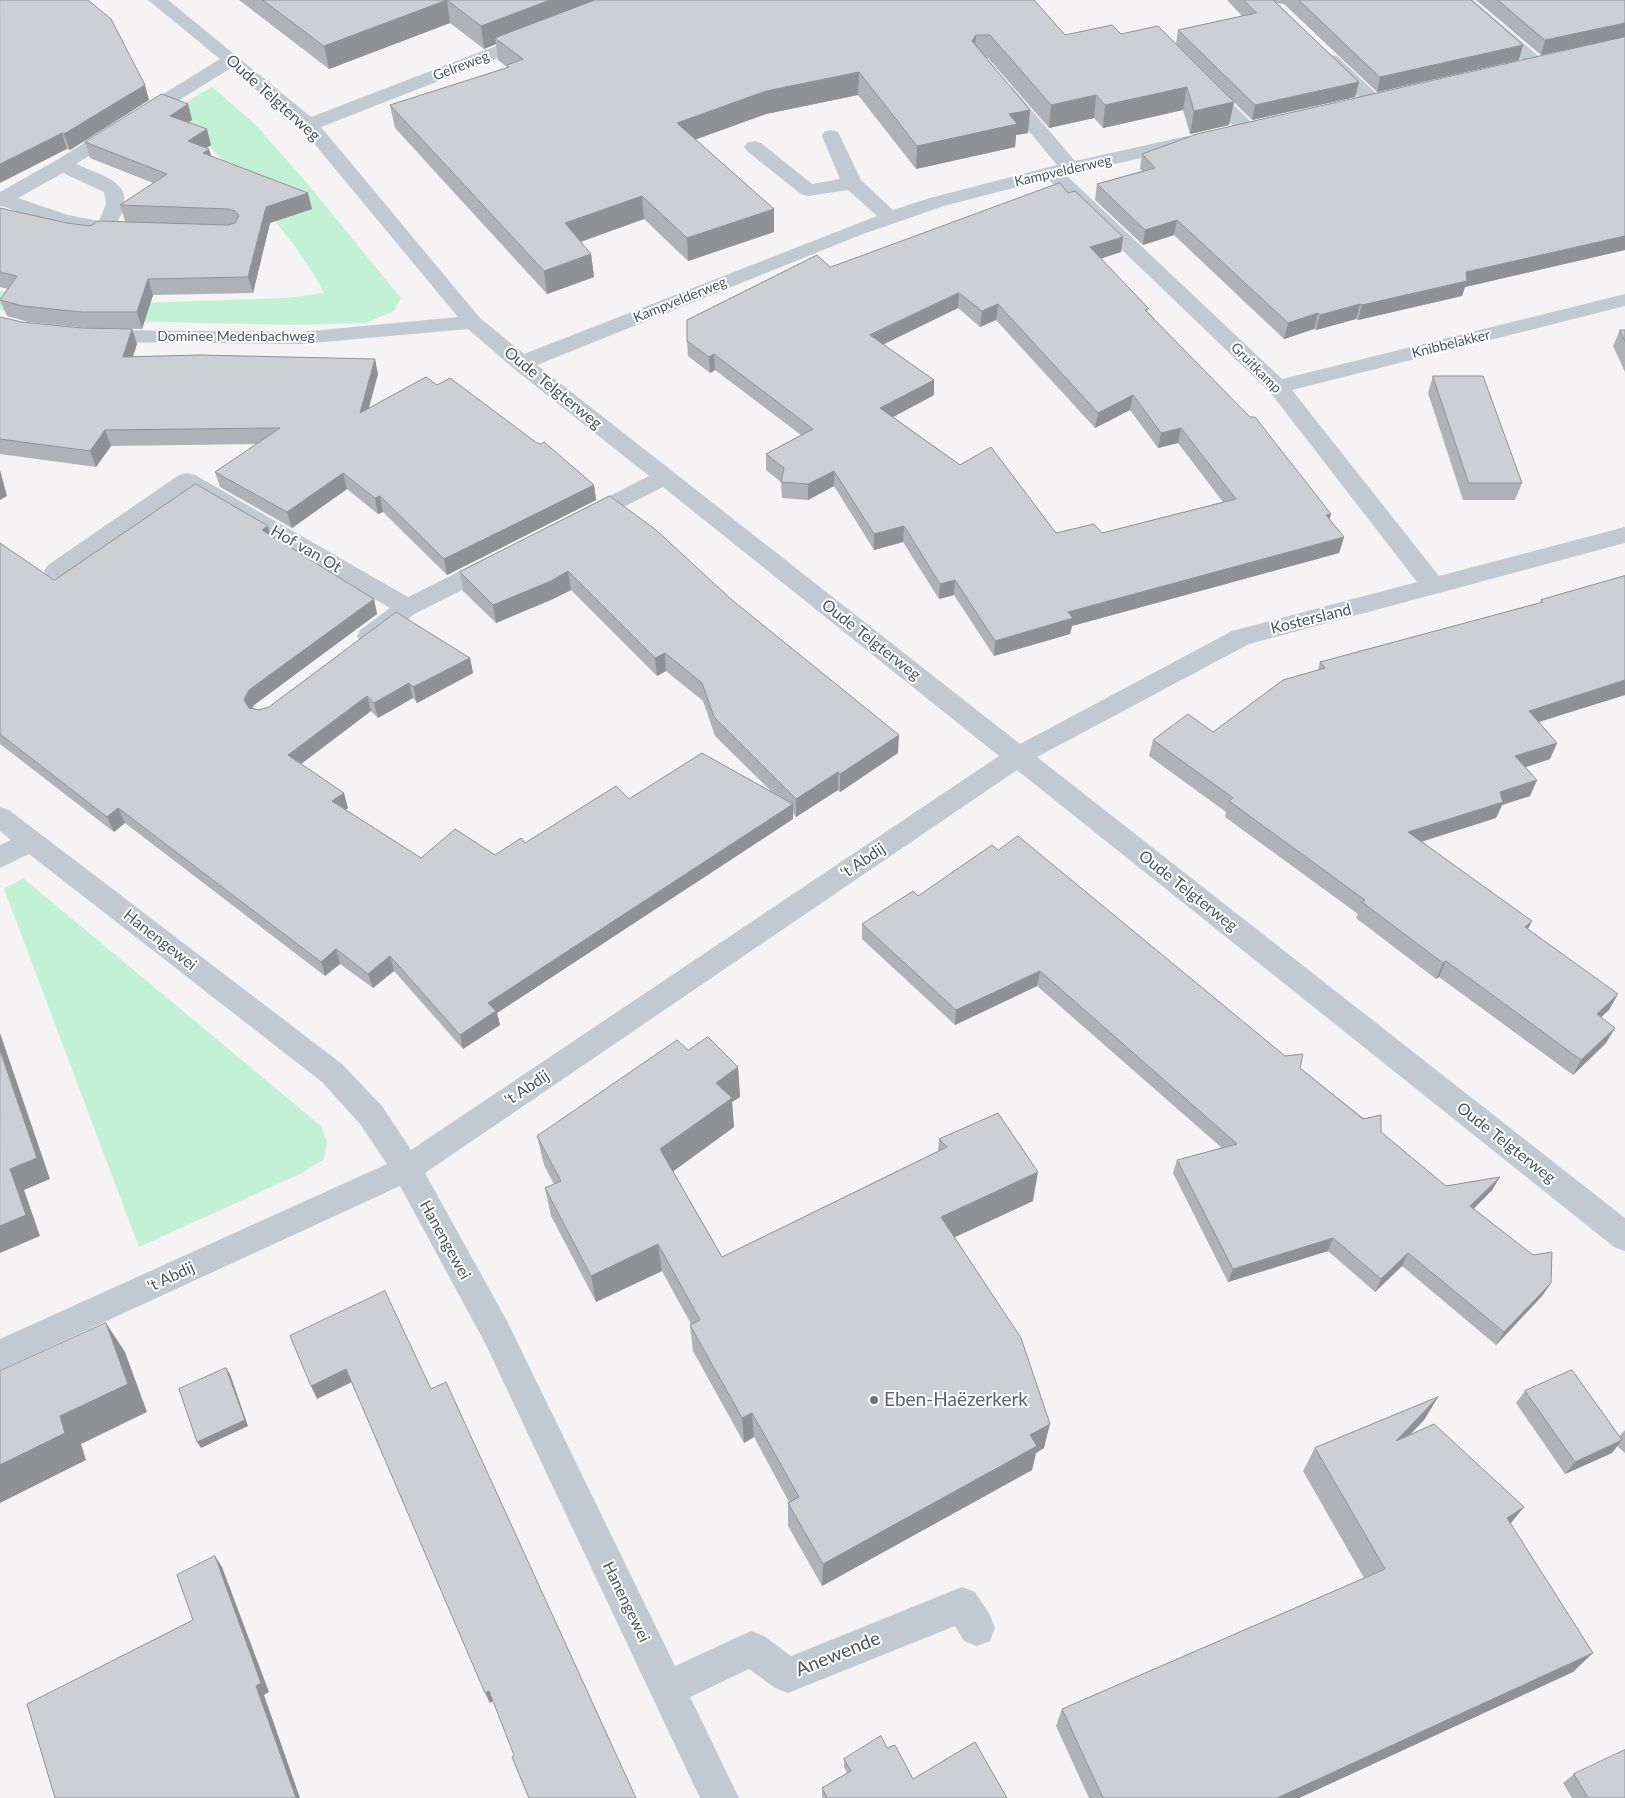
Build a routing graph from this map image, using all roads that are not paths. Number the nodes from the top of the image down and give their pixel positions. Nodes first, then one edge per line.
1 (157, 0) edge
2 (1462, 0) edge
3 (549, 32) edge
4 (1318, 48) edge
5 (232, 60) junction
6 (1557, 60) edge
7 (1537, 64) junction
8 (1518, 68) edge
9 (1194, 76) edge
10 (994, 78) edge
11 (1392, 96) edge
12 (1373, 101) junction
13 (1354, 105) edge
14 (309, 125) junction
15 (1266, 125) edge
16 (1228, 133) junction
17 (831, 136) dead end
18 (754, 147) dead end
19 (62, 166) junction
20 (1061, 170) junction
21 (852, 183) junction
22 (1, 200) edge
23 (890, 218) junction
24 (104, 228) junction
25 (147, 231) edge
26 (1625, 300) edge
27 (473, 322) junction
28 (79, 335) edge
29 (521, 363) junction
30 (1278, 387) junction
31 (665, 477) junction
32 (567, 527) edge
33 (1625, 535) edge
34 (514, 554) edge
35 (56, 571) dead end
36 (1434, 588) junction
37 (408, 607) junction
38 (352, 649) edge
39 (1018, 756) junction
40 (0, 817) edge
41 (31, 841) junction
42 (0, 858) edge
43 (407, 1169) junction
44 (1625, 1237) edge
45 (0, 1355) edge
46 (977, 1628) dead end
47 (667, 1689) junction
48 (720, 1798) edge

1 - 5 street, Oude Telgterweg
2 - 7 street
3 - 14 street, Gelreweg
4 - 12 street
5 - 14 street, Oude Telgterweg
5 - 19 street
6 - 7 street
7 - 8 street
9 - 16 street
10 - 20 street, Gruitkamp
11 - 12 street
12 - 13 street
14 - 27 street, Oude Telgterweg
15 - 16 street, Kampvelderweg
16 - 20 street, Kampvelderweg
17 - 21 street
18 - 21 street
19 - 22 street
19 - 24 street
20 - 23 street, Kampvelderweg
20 - 30 street, Gruitkamp
21 - 23 street
22 - 24 street
23 - 29 street, Kampvelderweg
24 - 25 street
26 - 30 street, Knibbelakker
27 - 28 street, Dominee Medenbachweg
27 - 29 street, Oude Telgterweg
29 - 31 street, Oude Telgterweg
30 - 36 street, Gruitkamp
31 - 32 street
31 - 39 street, Oude Telgterweg
33 - 36 street, Kostersland
34 - 37 street
35 - 37 street, Hof van Ot
36 - 39 street, Kostersland
37 - 38 street
39 - 43 street, 't Abdij
39 - 44 street, Oude Telgterweg
40 - 41 street, Hanengewei
41 - 42 street
41 - 43 street, Hanengewei
43 - 45 street, 't Abdij
43 - 47 street, Hanengewei
46 - 47 street, Anewende
47 - 48 street, Hanengewei

